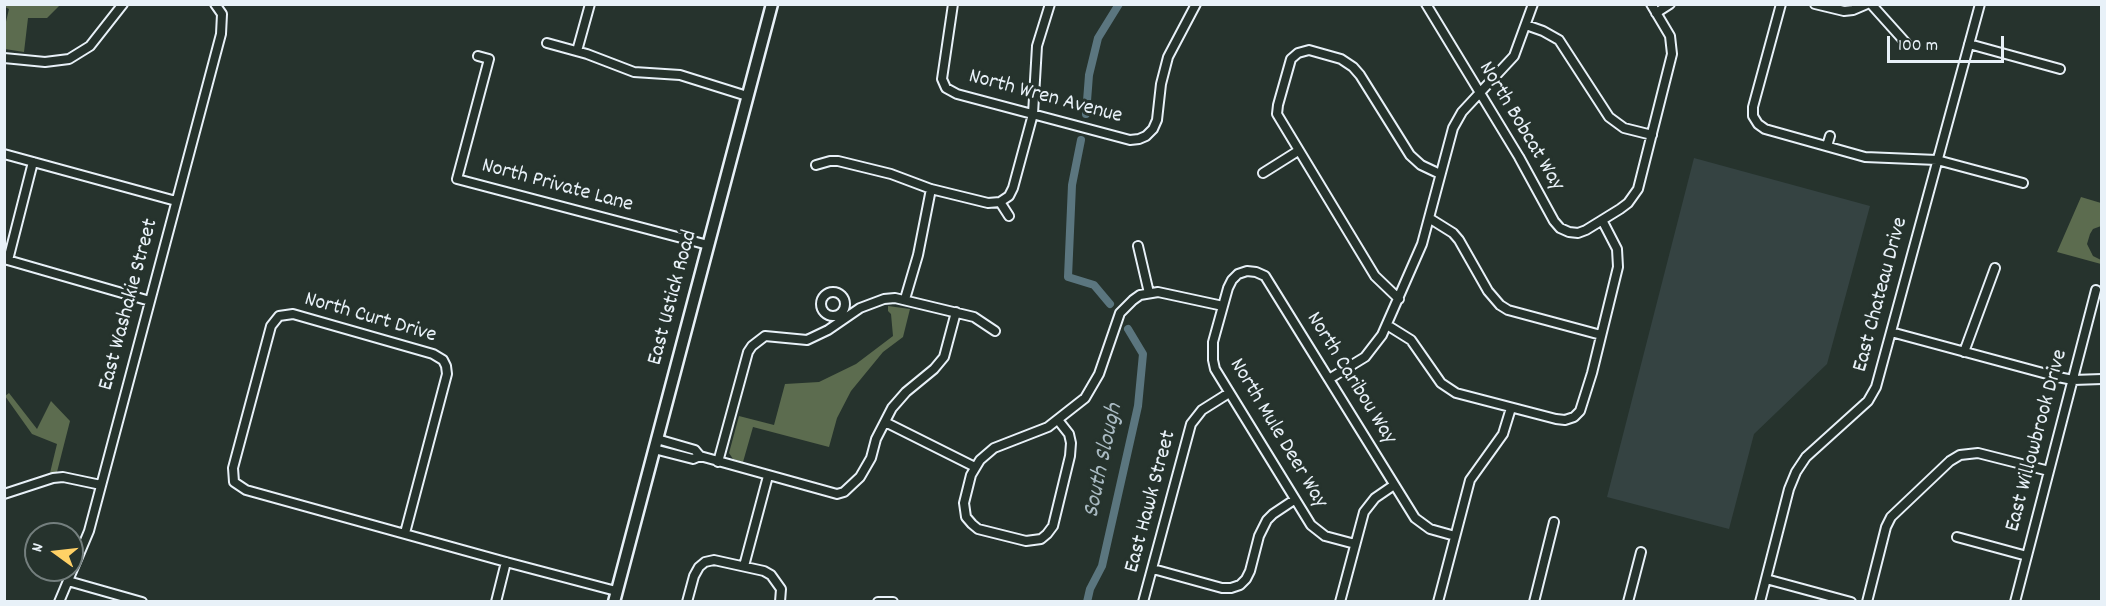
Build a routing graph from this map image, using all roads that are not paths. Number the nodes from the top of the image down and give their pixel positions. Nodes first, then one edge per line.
1 (123, 4) edge
2 (215, 4) edge
3 (590, 4) edge
4 (772, 4) edge
5 (953, 4) edge
6 (1050, 4) edge
7 (1196, 4) edge
8 (1426, 4) edge
9 (1533, 4) edge
10 (1651, 4) edge
11 (1670, 4) edge
12 (1781, 4) edge
13 (1815, 4) edge
14 (1869, 4) edge
15 (1980, 4) edge
16 (1656, 13) junction
17 (1526, 25) junction
18 (547, 43) dead end
19 (1906, 43) dead end
20 (1969, 44) junction
21 (577, 51) junction
22 (478, 56) dead end
23 (5, 60) edge
24 (2061, 69) dead end
25 (1480, 93) junction
26 (747, 96) junction
27 (1033, 114) junction
28 (1652, 135) junction
29 (1830, 136) dead end
30 (1827, 146) junction
31 (1298, 151) junction
32 (4, 154) edge
33 (1937, 160) junction
34 (33, 162) junction
35 (816, 165) dead end
36 (1263, 173) dead end
37 (1440, 174) junction
38 (2023, 183) dead end
39 (931, 189) junction
40 (176, 201) junction
41 (999, 202) junction
42 (1009, 216) dead end
43 (1429, 218) junction
44 (1602, 220) junction
45 (708, 245) junction
46 (1138, 246) dead end
47 (6, 259) edge
48 (1995, 268) dead end
49 (2096, 290) dead end
50 (1149, 292) junction
51 (905, 299) junction
52 (1399, 299) junction
53 (150, 301) junction
54 (1223, 306) junction
55 (956, 312) junction
56 (1387, 325) junction
57 (995, 331) dead end
58 (1891, 332) junction
59 (1601, 335) junction
60 (1964, 352) junction
61 (1329, 379) junction
62 (2102, 379) edge
63 (2073, 380) junction
64 (1229, 393) junction
65 (1511, 408) junction
66 (1058, 420) junction
67 (885, 422) junction
68 (655, 444) junction
69 (718, 462) junction
70 (975, 467) junction
71 (2049, 471) junction
72 (768, 476) junction
73 (101, 485) junction
74 (1394, 485) junction
75 (4, 494) edge
76 (1294, 500) junction
77 (1554, 522) dead end
78 (405, 534) junction
79 (1455, 536) junction
80 (1957, 537) dead end
81 (84, 543) edge
82 (1355, 544) junction
83 (1641, 552) dead end
84 (2026, 556) junction
85 (506, 562) junction
86 (744, 566) junction
87 (1153, 569) junction
88 (1766, 579) junction
89 (68, 582) edge
90 (72, 582) edge
91 (615, 596) edge
92 (1630, 601) edge
93 (59, 602) edge
94 (142, 602) edge
95 (496, 602) edge
96 (687, 602) edge
97 (780, 602) edge
98 (878, 602) edge
99 (893, 602) edge
100 (1143, 602) edge
101 (1340, 602) edge
102 (1438, 602) edge
103 (1534, 602) edge
104 (1760, 602) edge
105 (1851, 602) edge
106 (1867, 602) edge
107 (2014, 602) edge

1 - 23 street
2 - 40 street, East Washakie Street
3 - 21 street
4 - 26 main road, East Ustick Road
5 - 27 street, North Wren Avenue
6 - 27 street
7 - 27 street, North Wren Avenue
8 - 25 street, North Bobcat Way
9 - 17 street
10 - 16 street, North Bobcat Way
11 - 16 street
12 - 30 street
13 - 14 street
14 - 19 street
15 - 20 street, East Chateau Drive
16 - 28 street, North Bobcat Way
17 - 25 street
17 - 28 street
18 - 21 street
20 - 24 street
20 - 33 street, East Chateau Drive
21 - 26 street
22 - 45 street, North Private Lane
25 - 37 street
25 - 44 street, North Bobcat Way
26 - 45 main road, East Ustick Road
27 - 41 street
28 - 44 street, North Bobcat Way
29 - 30 street
30 - 33 street
31 - 36 street
31 - 37 street
31 - 52 street
32 - 34 street
33 - 38 street
33 - 58 street, East Chateau Drive
34 - 40 street
34 - 47 street
35 - 39 street
37 - 43 street
39 - 41 street
39 - 51 street
40 - 53 street, East Washakie Street
41 - 42 street
43 - 52 street
43 - 59 street
44 - 59 street
45 - 68 main road, East Ustick Road
46 - 50 street
47 - 53 street
48 - 60 street
49 - 63 street, East Willowbrook Drive
50 - 54 street
50 - 66 street
51 - 55 street
51 - 69 street
52 - 56 street
53 - 73 street, East Washakie Street
54 - 61 street, North Caribou Way
54 - 64 street, North Mule Deer Way
55 - 57 street
55 - 67 street
56 - 61 street
56 - 65 street
58 - 60 street
58 - 88 street, East Chateau Drive
59 - 65 street
60 - 63 street
61 - 74 street, North Caribou Way
62 - 63 street
63 - 71 street, East Willowbrook Drive
64 - 76 street, North Mule Deer Way
64 - 87 street, East Hawk Street
65 - 79 street
66 - 70 street
66 - 70 street
67 - 70 street
67 - 72 street
68 - 69 street
68 - 91 main road, East Ustick Road
69 - 72 street
71 - 84 street, East Willowbrook Drive
71 - 106 street
72 - 86 street
73 - 75 street
73 - 81 street, East Washakie Street
74 - 79 street, North Caribou Way
74 - 82 street
76 - 82 street, North Mule Deer Way
76 - 87 street
77 - 103 street
78 - 78 street, North Curt Drive
78 - 85 street, North Curt Drive
79 - 102 street
80 - 84 street
82 - 101 street
83 - 92 street
84 - 107 street, East Willowbrook Drive
85 - 91 street, North Curt Drive
85 - 95 street
86 - 96 street
86 - 97 street
87 - 100 street, East Hawk Street
88 - 104 street, East Chateau Drive
88 - 105 street
89 - 93 street, East Washakie Street
90 - 94 street
98 - 99 street

